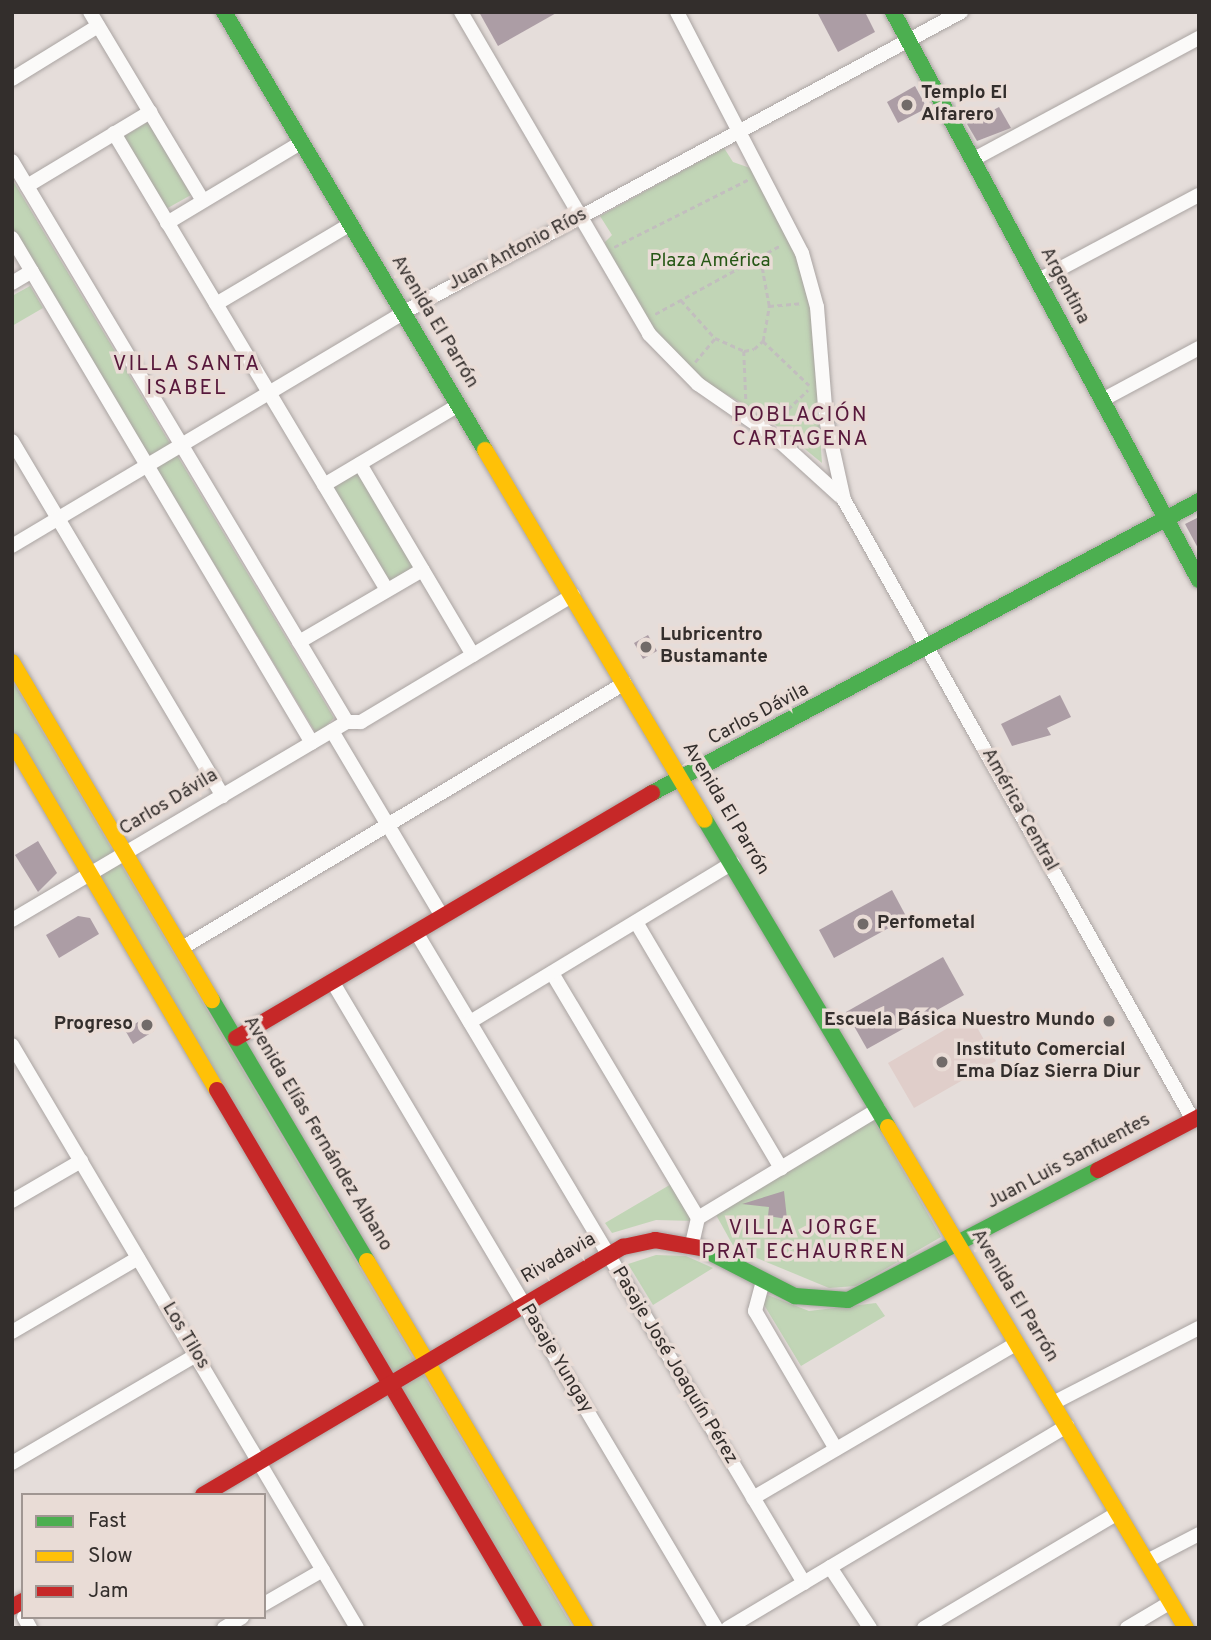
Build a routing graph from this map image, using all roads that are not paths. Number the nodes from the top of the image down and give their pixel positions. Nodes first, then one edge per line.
1 (90, 12) edge
2 (225, 12) edge
3 (461, 12) edge
4 (677, 12) edge
5 (893, 12) edge
6 (961, 12) edge
7 (98, 26) junction
8 (1199, 38) edge
9 (908, 41) junction
10 (12, 79) edge
11 (150, 112) junction
12 (741, 130) junction
13 (114, 133) junction
14 (302, 142) junction
15 (972, 160) junction
16 (14, 168) edge
17 (27, 186) junction
18 (1199, 195) edge
19 (203, 201) junction
20 (576, 219) junction
21 (167, 223) junction
22 (351, 224) junction
23 (12, 238) edge
24 (32, 271) junction
25 (1037, 281) junction
26 (12, 283) edge
27 (216, 304) junction
28 (404, 312) junction
29 (1199, 348) edge
30 (269, 393) junction
31 (1102, 400) junction
32 (459, 405) junction
33 (12, 441) edge
34 (181, 445) junction
35 (360, 464) junction
36 (147, 465) junction
37 (324, 485) junction
38 (844, 500) junction
39 (1199, 501) edge
40 (58, 518) junction
41 (1166, 519) junction
42 (12, 546) edge
43 (422, 570) junction
44 (1199, 580) edge
45 (387, 590) junction
46 (573, 595) junction
47 (299, 642) junction
48 (928, 647) junction
49 (472, 655) junction
50 (12, 662) edge
51 (625, 683) junction
52 (347, 722) junction
53 (332, 731) junction
54 (12, 741) edge
55 (312, 743) junction
56 (682, 778) junction
57 (223, 796) junction
58 (388, 825) junction
59 (127, 853) junction
60 (733, 863) junction
61 (90, 874) junction
62 (442, 916) junction
63 (12, 920) edge
64 (636, 922) junction
65 (416, 932) junction
66 (183, 947) junction
67 (552, 973) junction
68 (332, 981) junction
69 (470, 1022) junction
70 (236, 1038) junction
71 (12, 1045) edge
72 (18, 1066) edge
73 (879, 1109) junction
74 (1196, 1119) edge
75 (80, 1161) junction
76 (782, 1168) junction
77 (12, 1200) edge
78 (698, 1218) junction
79 (692, 1243) junction
80 (958, 1244) junction
81 (608, 1254) junction
82 (138, 1258) junction
83 (763, 1280) junction
84 (524, 1304) junction
85 (1199, 1328) edge
86 (12, 1332) edge
87 (1017, 1343) junction
88 (196, 1355) junction
89 (427, 1361) junction
90 (390, 1383) junction
91 (1053, 1403) junction
92 (1067, 1426) junction
93 (836, 1449) junction
94 (259, 1462) junction
95 (12, 1463) edge
96 (206, 1493) edge
97 (753, 1498) junction
98 (1118, 1513) junction
99 (1199, 1534) edge
100 (1147, 1561) junction
101 (830, 1567) junction
102 (323, 1570) junction
103 (804, 1583) junction
104 (1171, 1602) junction
105 (266, 1603) edge
106 (357, 1628) edge
107 (534, 1628) edge
108 (585, 1628) edge
109 (716, 1628) edge
110 (728, 1628) edge
111 (870, 1628) edge
112 (924, 1628) edge
113 (1127, 1628) edge
114 (1186, 1628) edge

1 - 7 street
2 - 14 main road, Avenida El Parrón
3 - 20 street
4 - 12 street
5 - 9 main road, Argentina
6 - 9 street, Juan Antonio Ríos
7 - 10 street
7 - 11 street
8 - 15 street
9 - 12 street, Juan Antonio Ríos
9 - 15 main road, Argentina
11 - 13 street
11 - 19 street
12 - 20 street, Juan Antonio Ríos
12 - 38 street
13 - 17 street
13 - 21 street
14 - 19 street
14 - 22 main road, Avenida El Parrón
15 - 25 main road, Argentina
16 - 17 street
17 - 34 street
18 - 25 street
19 - 21 street
20 - 28 street, Juan Antonio Ríos
20 - 38 street
21 - 27 street
22 - 27 street
22 - 28 main road, Avenida El Parrón
23 - 24 street
24 - 26 street
24 - 36 street
25 - 31 main road, Argentina
27 - 30 street
28 - 30 street, Juan Antonio Ríos
28 - 32 main road, Avenida El Parrón
29 - 31 street
30 - 34 street, Juan Antonio Ríos
30 - 37 street
31 - 41 main road, Argentina
32 - 35 street
32 - 46 main road, Avenida El Parrón
33 - 40 street
34 - 36 street, Juan Antonio Ríos
34 - 47 street
35 - 37 street
35 - 43 street
36 - 40 street, Juan Antonio Ríos
36 - 55 street
37 - 45 street
38 - 48 street, América Central
39 - 41 main road, Carlos Dávila
40 - 42 street, Juan Antonio Ríos
40 - 57 street
41 - 44 main road, Argentina
41 - 48 main road, Carlos Dávila
43 - 45 street
43 - 49 street
45 - 47 street
46 - 49 street, Carlos Dávila
46 - 51 main road, Avenida El Parrón
47 - 52 street
48 - 56 main road, Carlos Dávila
48 - 74 street, América Central
49 - 52 street, Carlos Dávila
50 - 59 main road, Avenida Elías Fernández Albano
51 - 56 main road, Avenida El Parrón
51 - 58 street
52 - 53 street, Carlos Dávila
53 - 55 street, Carlos Dávila
53 - 58 street
54 - 61 main road
55 - 57 street, Carlos Dávila
56 - 60 main road, Avenida El Parrón
56 - 62 main road, Carlos Dávila
57 - 59 street, Carlos Dávila
58 - 62 street
58 - 66 street
59 - 61 street, Carlos Dávila
59 - 66 main road, Avenida Elías Fernández Albano
60 - 64 street
60 - 73 main road, Avenida El Parrón
61 - 63 street, Carlos Dávila
61 - 90 main road
62 - 65 main road, Carlos Dávila
64 - 67 street
64 - 76 street
65 - 68 main road, Carlos Dávila
65 - 69 street, Pasaje José Joaquín Pérez
66 - 70 main road, Avenida Elías Fernández Albano
67 - 69 street
67 - 78 street
68 - 70 main road, Carlos Dávila
68 - 84 street, Pasaje Yungay
69 - 81 street, Pasaje José Joaquín Pérez
70 - 89 main road, Avenida Elías Fernández Albano
71 - 72 street, Los Tilos
72 - 75 street, Los Tilos
73 - 76 street
73 - 80 main road, Avenida El Parrón
74 - 80 main road, Juan Luis Sanfuentes
75 - 77 street
75 - 82 street, Los Tilos
76 - 78 street
78 - 79 street
79 - 81 main road, Rivadavia
79 - 83 main road, Rivadavia
80 - 83 main road, Rivadavia
80 - 87 main road, Avenida El Parrón
81 - 84 main road, Rivadavia
81 - 97 street, Pasaje José Joaquín Pérez
82 - 86 street
82 - 88 street, Los Tilos
83 - 93 street
84 - 89 main road, Rivadavia
84 - 109 street, Pasaje Yungay
85 - 91 street
87 - 91 main road, Avenida El Parrón
87 - 93 street
88 - 94 street, Los Tilos
88 - 95 street
89 - 90 main road, Rivadavia
89 - 108 main road, Avenida Elías Fernández Albano
90 - 94 main road, Rivadavia
90 - 107 main road
91 - 92 main road, Avenida El Parrón
92 - 98 main road, Avenida El Parrón
92 - 101 street
93 - 97 street
94 - 96 main road, Rivadavia
94 - 102 street, Los Tilos
97 - 103 street, Pasaje José Joaquín Pérez
98 - 100 main road, Avenida El Parrón
98 - 112 street
99 - 100 street
100 - 104 main road, Avenida El Parrón
101 - 103 street
101 - 111 street
102 - 105 street
102 - 106 street, Los Tilos
103 - 110 street
104 - 113 street
104 - 114 main road, Avenida El Parrón

